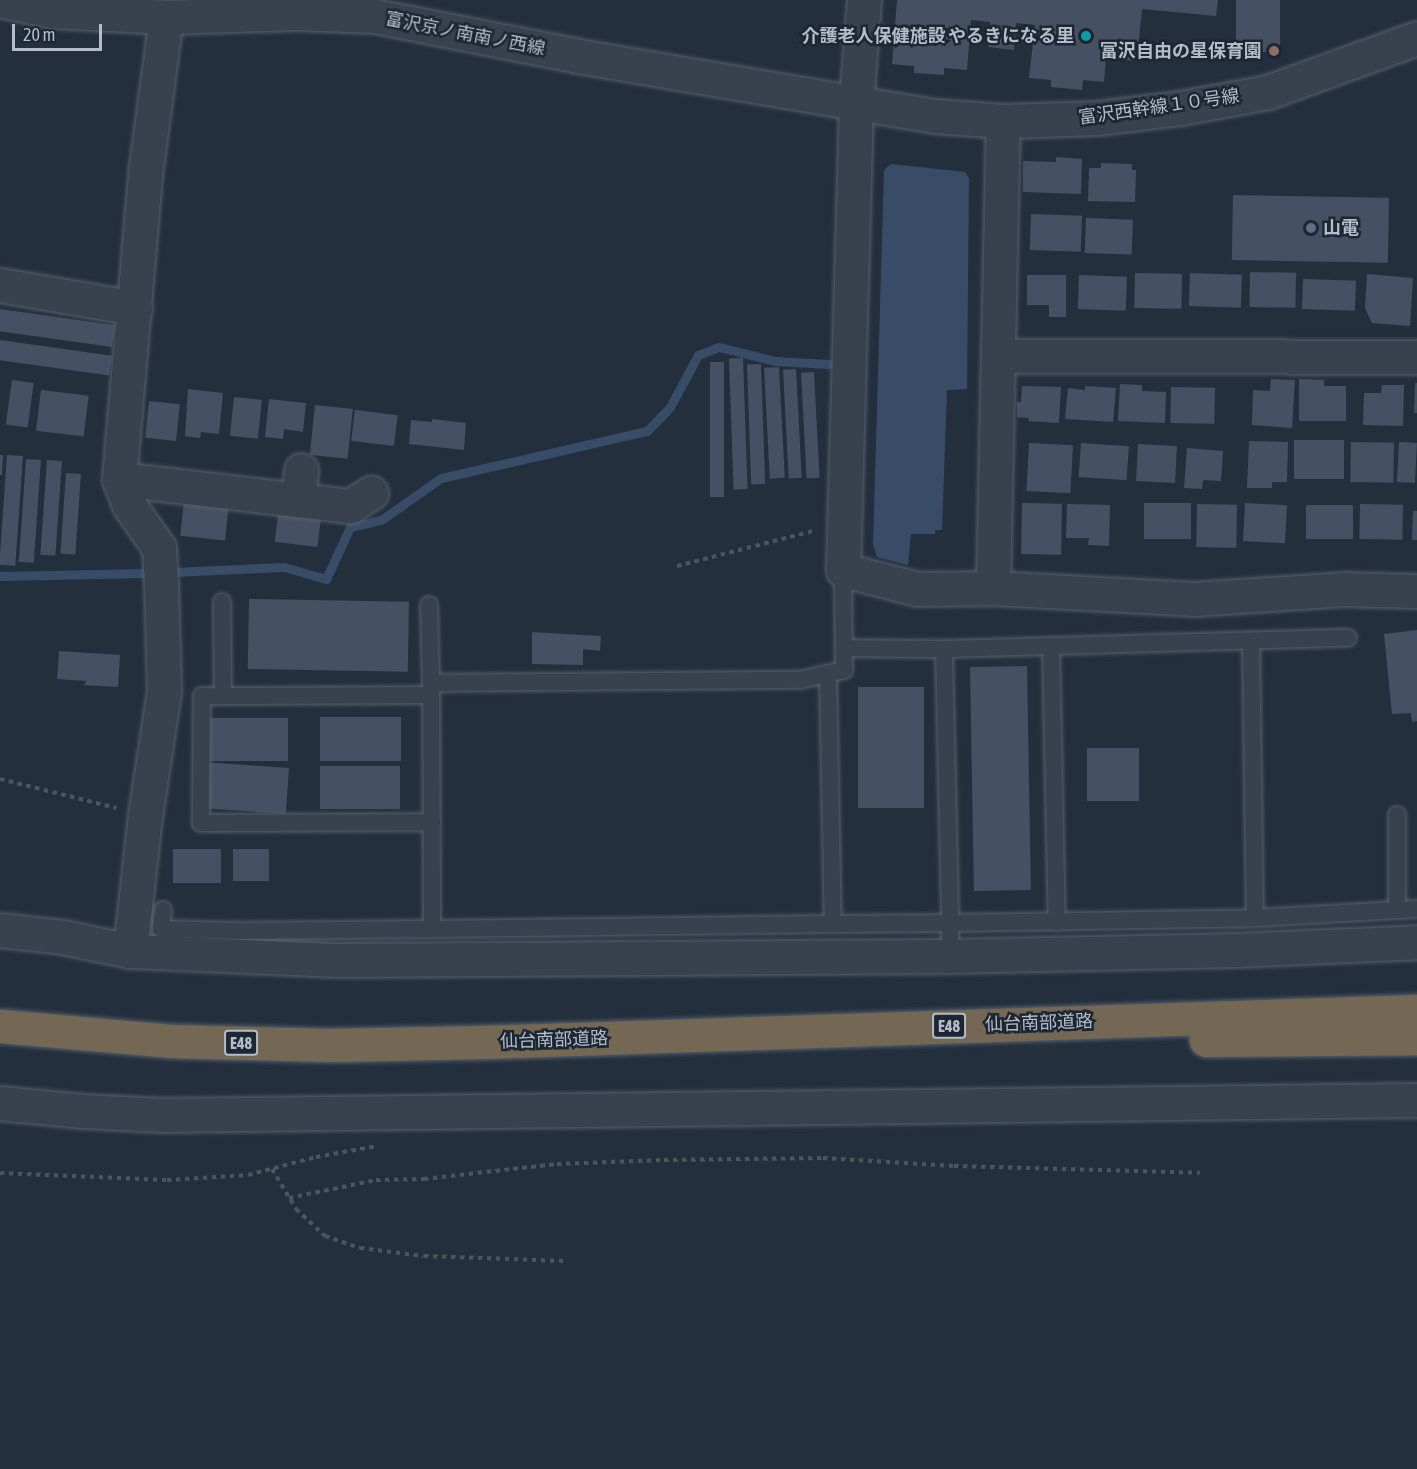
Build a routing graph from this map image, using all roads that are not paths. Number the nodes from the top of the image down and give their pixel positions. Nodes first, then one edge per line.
1 (0, 0) edge
2 (864, 0) edge
3 (166, 17) junction
4 (1417, 38) edge
5 (856, 103) junction
6 (1003, 121) junction
7 (0, 285) edge
8 (135, 308) junction
9 (999, 356) junction
10 (1417, 357) edge
11 (119, 479) junction
12 (371, 493) dead end
13 (843, 570) junction
14 (993, 588) junction
15 (1417, 591) edge
16 (222, 602) dead end
17 (429, 604) dead end
18 (1348, 638) dead end
19 (1251, 641) junction
20 (1051, 646) junction
21 (844, 648) junction
22 (944, 649) junction
23 (828, 674) junction
24 (431, 689) junction
25 (223, 696) junction
26 (1397, 814) dead end
27 (432, 822) junction
28 (1417, 909) edge
29 (163, 910) dead end
30 (1397, 910) junction
31 (1255, 918) junction
32 (1057, 922) junction
33 (950, 923) junction
34 (833, 924) junction
35 (432, 929) junction
36 (0, 930) edge
37 (1417, 942) edge
38 (130, 951) junction
39 (950, 956) junction
40 (1417, 1011) edge
41 (0, 1026) edge
42 (1417, 1038) edge
43 (482, 1042) junction
44 (1417, 1100) edge
45 (0, 1103) edge

1 - 3 street, 富沢京ノ南南ノ西線
2 - 5 street
3 - 5 street, 富沢京ノ南南ノ西線
3 - 8 street
4 - 6 street, 富沢西幹線１０号線
5 - 6 street, 富沢西幹線１０号線
5 - 13 street
6 - 9 street
7 - 8 street
8 - 11 street
9 - 10 street
9 - 14 street
11 - 12 street
11 - 38 street
13 - 14 street
13 - 21 lane
14 - 15 street
16 - 25 lane
17 - 24 lane
18 - 19 lane
19 - 20 lane
19 - 31 lane
20 - 22 lane
20 - 32 lane
21 - 22 lane
21 - 23 lane
22 - 33 lane
23 - 24 lane
23 - 34 lane
24 - 25 lane
24 - 27 lane
25 - 27 lane
26 - 30 lane
27 - 35 lane
28 - 30 lane
29 - 35 lane
30 - 31 lane
31 - 32 lane
32 - 33 lane
33 - 34 lane
33 - 39 lane
34 - 35 lane
36 - 38 street
37 - 39 street
38 - 39 street
40 - 43 highway, 仙台南部道路 / E48
41 - 43 highway, 仙台南部道路 / E48
42 - 43 highway, 仙台南部道路 / E48
44 - 45 street

